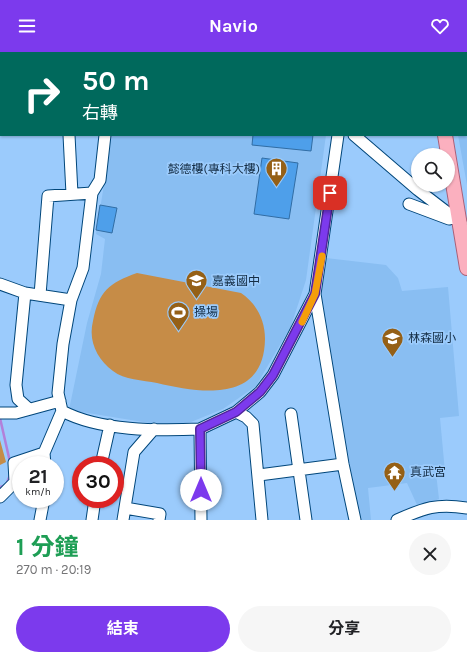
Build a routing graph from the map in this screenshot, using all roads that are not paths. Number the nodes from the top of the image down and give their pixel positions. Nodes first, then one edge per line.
1 (70, 136) edge
2 (105, 136) edge
3 (338, 136) edge
4 (445, 136) edge
5 (359, 137) edge
6 (92, 193) junction
7 (72, 194) junction
8 (409, 204) dead end
9 (461, 223) junction
10 (467, 268) edge
11 (0, 284) edge
12 (25, 293) junction
13 (315, 294) junction
14 (40, 295) junction
15 (71, 300) junction
16 (61, 406) junction
17 (29, 409) junction
18 (236, 412) junction
19 (2, 413) edge
20 (291, 414) dead end
21 (110, 426) junction
22 (154, 429) junction
23 (200, 429) junction
24 (44, 453) junction
25 (44, 456) edge
26 (103, 456) edge
27 (343, 464) junction
28 (298, 470) junction
29 (259, 475) junction
30 (0, 497) edge
31 (42, 508) edge
32 (94, 508) edge
33 (125, 508) junction
34 (467, 508) edge
35 (411, 517) edge
36 (40, 520) edge
37 (92, 520) edge
38 (123, 520) edge
39 (159, 520) edge
40 (201, 520) edge
41 (262, 520) edge
42 (306, 520) edge
43 (356, 520) edge
44 (397, 520) edge

1 - 7 street
2 - 6 street
3 - 13 street
4 - 9 main road
5 - 9 street
6 - 7 street
6 - 15 street
7 - 14 street
8 - 9 street
9 - 10 main road
11 - 12 street
12 - 14 street
12 - 17 street
13 - 18 street
13 - 27 street
14 - 15 street
15 - 16 street
16 - 17 street
16 - 21 street
16 - 24 street
17 - 19 street
18 - 23 street
18 - 29 street
20 - 28 street
21 - 22 street
21 - 26 street
22 - 23 street
22 - 33 street
23 - 40 street
24 - 25 street
24 - 30 street
27 - 28 street
27 - 43 street
28 - 29 street
28 - 42 street
29 - 41 street
31 - 36 street
32 - 37 street
33 - 38 street
33 - 39 street
34 - 35 street
35 - 44 street

